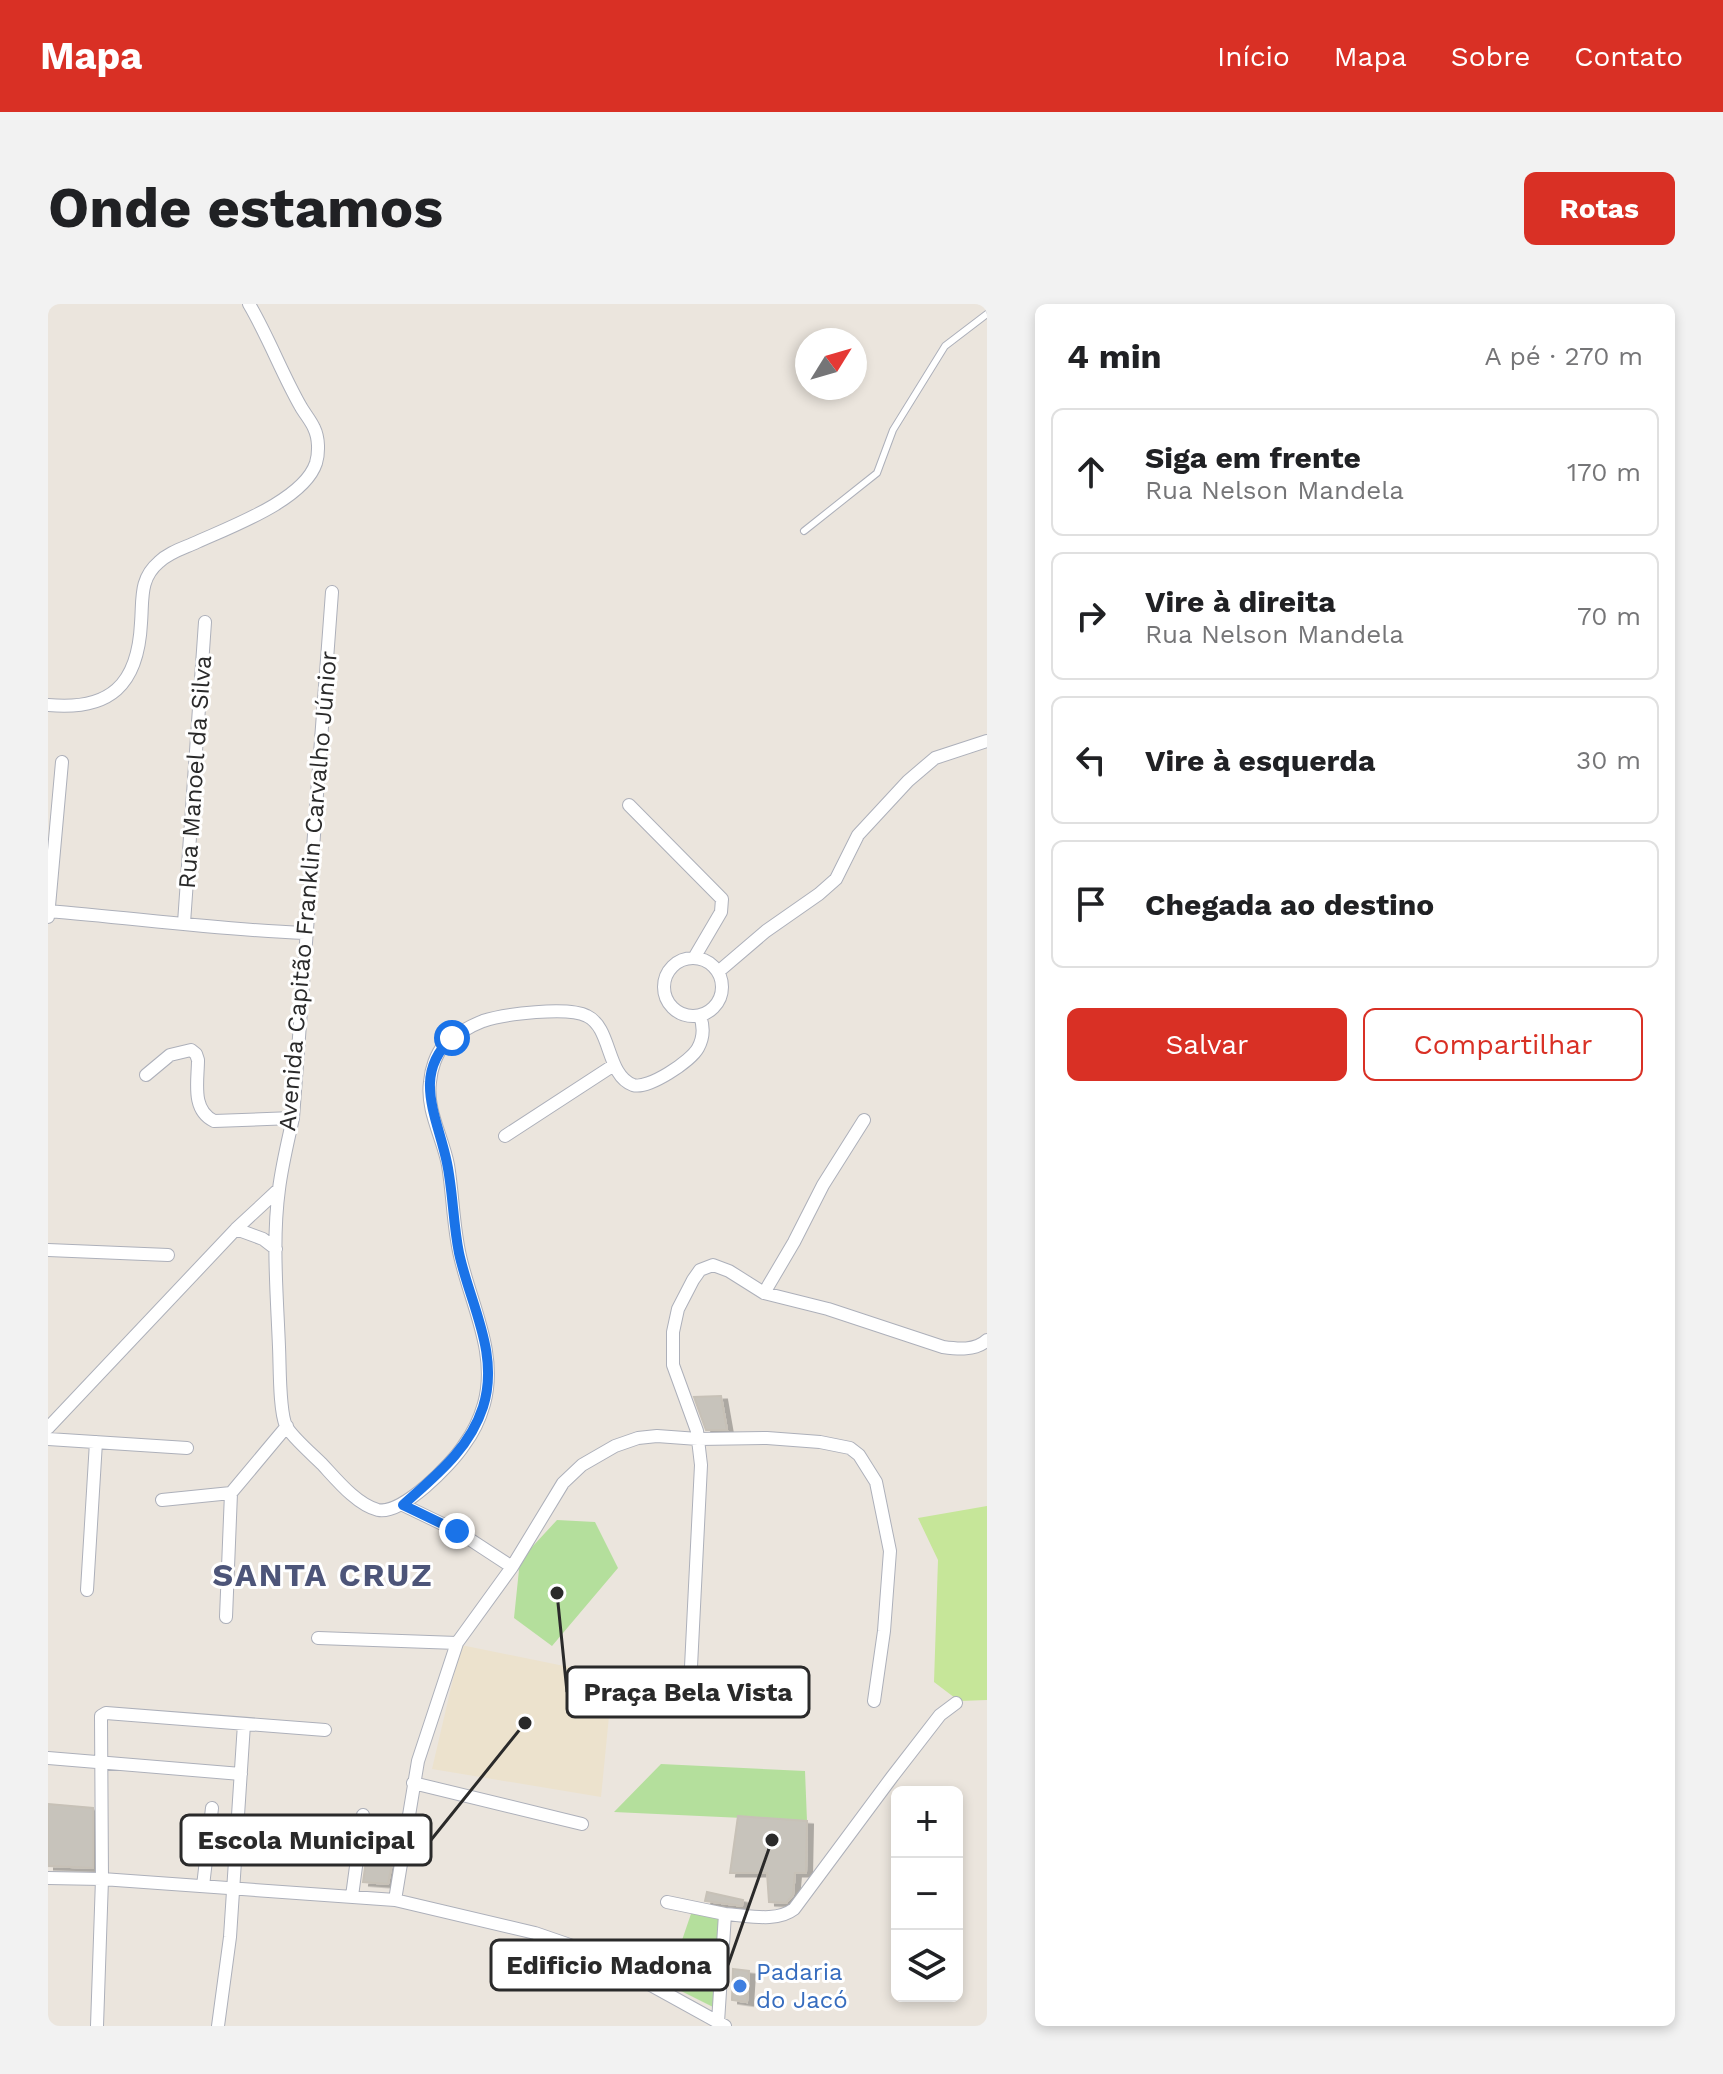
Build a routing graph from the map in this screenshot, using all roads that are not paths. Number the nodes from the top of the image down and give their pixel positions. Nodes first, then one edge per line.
1 (249, 304) edge
2 (987, 314) edge
3 (804, 531) dead end
4 (332, 592) dead end
5 (205, 622) dead end
6 (48, 705) edge
7 (987, 741) edge
8 (62, 762) dead end
9 (629, 805) dead end
10 (48, 913) edge
11 (184, 923) junction
12 (305, 933) junction
13 (694, 958) junction
14 (718, 972) junction
15 (700, 1016) junction
16 (614, 1065) junction
17 (146, 1075) dead end
18 (293, 1118) junction
19 (864, 1120) dead end
20 (505, 1136) dead end
21 (278, 1190) junction
22 (236, 1229) junction
23 (276, 1249) junction
24 (48, 1250) edge
25 (168, 1255) dead end
26 (764, 1293) junction
27 (986, 1343) edge
28 (287, 1426) junction
29 (48, 1428) edge
30 (48, 1439) edge
31 (698, 1439) junction
32 (96, 1442) junction
33 (187, 1448) dead end
34 (231, 1493) junction
35 (162, 1500) dead end
36 (406, 1502) junction
37 (512, 1567) junction
38 (87, 1590) dead end
39 (226, 1617) dead end
40 (318, 1638) dead end
41 (457, 1643) junction
42 (690, 1687) dead end
43 (874, 1701) dead end
44 (956, 1703) dead end
45 (244, 1724) junction
46 (325, 1730) dead end
47 (48, 1758) edge
48 (101, 1761) junction
49 (241, 1774) junction
50 (413, 1783) junction
51 (212, 1808) dead end
52 (363, 1815) dead end
53 (582, 1824) dead end
54 (48, 1878) edge
55 (102, 1879) junction
56 (203, 1886) junction
57 (231, 1887) junction
58 (352, 1896) junction
59 (395, 1900) junction
60 (667, 1902) dead end
61 (725, 1914) junction
62 (721, 2024) edge
63 (97, 2026) edge
64 (218, 2026) edge

1 - 6 street
2 - 3 lane
4 - 12 street, Avenida Capitão Franklin Carvalho Júnior
5 - 11 street, Rua Manoel da Silva
7 - 14 street
8 - 10 street
9 - 13 street
10 - 11 street
11 - 12 street
12 - 18 street, Avenida Capitão Franklin Carvalho Júnior
13 - 14 street
13 - 15 street
14 - 15 street
15 - 16 street
16 - 20 street
16 - 36 street
17 - 18 street
18 - 21 street, Avenida Capitão Franklin Carvalho Júnior
19 - 26 street
21 - 22 street
21 - 23 street, Avenida Capitão Franklin Carvalho Júnior
22 - 23 street
22 - 29 street
23 - 28 street, Avenida Capitão Franklin Carvalho Júnior
24 - 25 street
26 - 27 street
26 - 31 street
28 - 34 street
28 - 36 street
30 - 32 street
31 - 37 street
31 - 42 street
31 - 43 street
32 - 33 street
32 - 38 street
34 - 35 street
34 - 39 street
36 - 37 street
37 - 41 street
40 - 41 street
41 - 50 street
44 - 61 street
45 - 46 street
45 - 48 street
45 - 49 street
47 - 48 street
48 - 49 street
48 - 55 street
49 - 57 street
50 - 53 street
50 - 59 street
51 - 56 street
52 - 58 street
54 - 55 street
55 - 56 street
55 - 63 street
56 - 57 street
57 - 58 street
57 - 64 street
58 - 59 street
59 - 62 street
60 - 61 street
61 - 62 street

